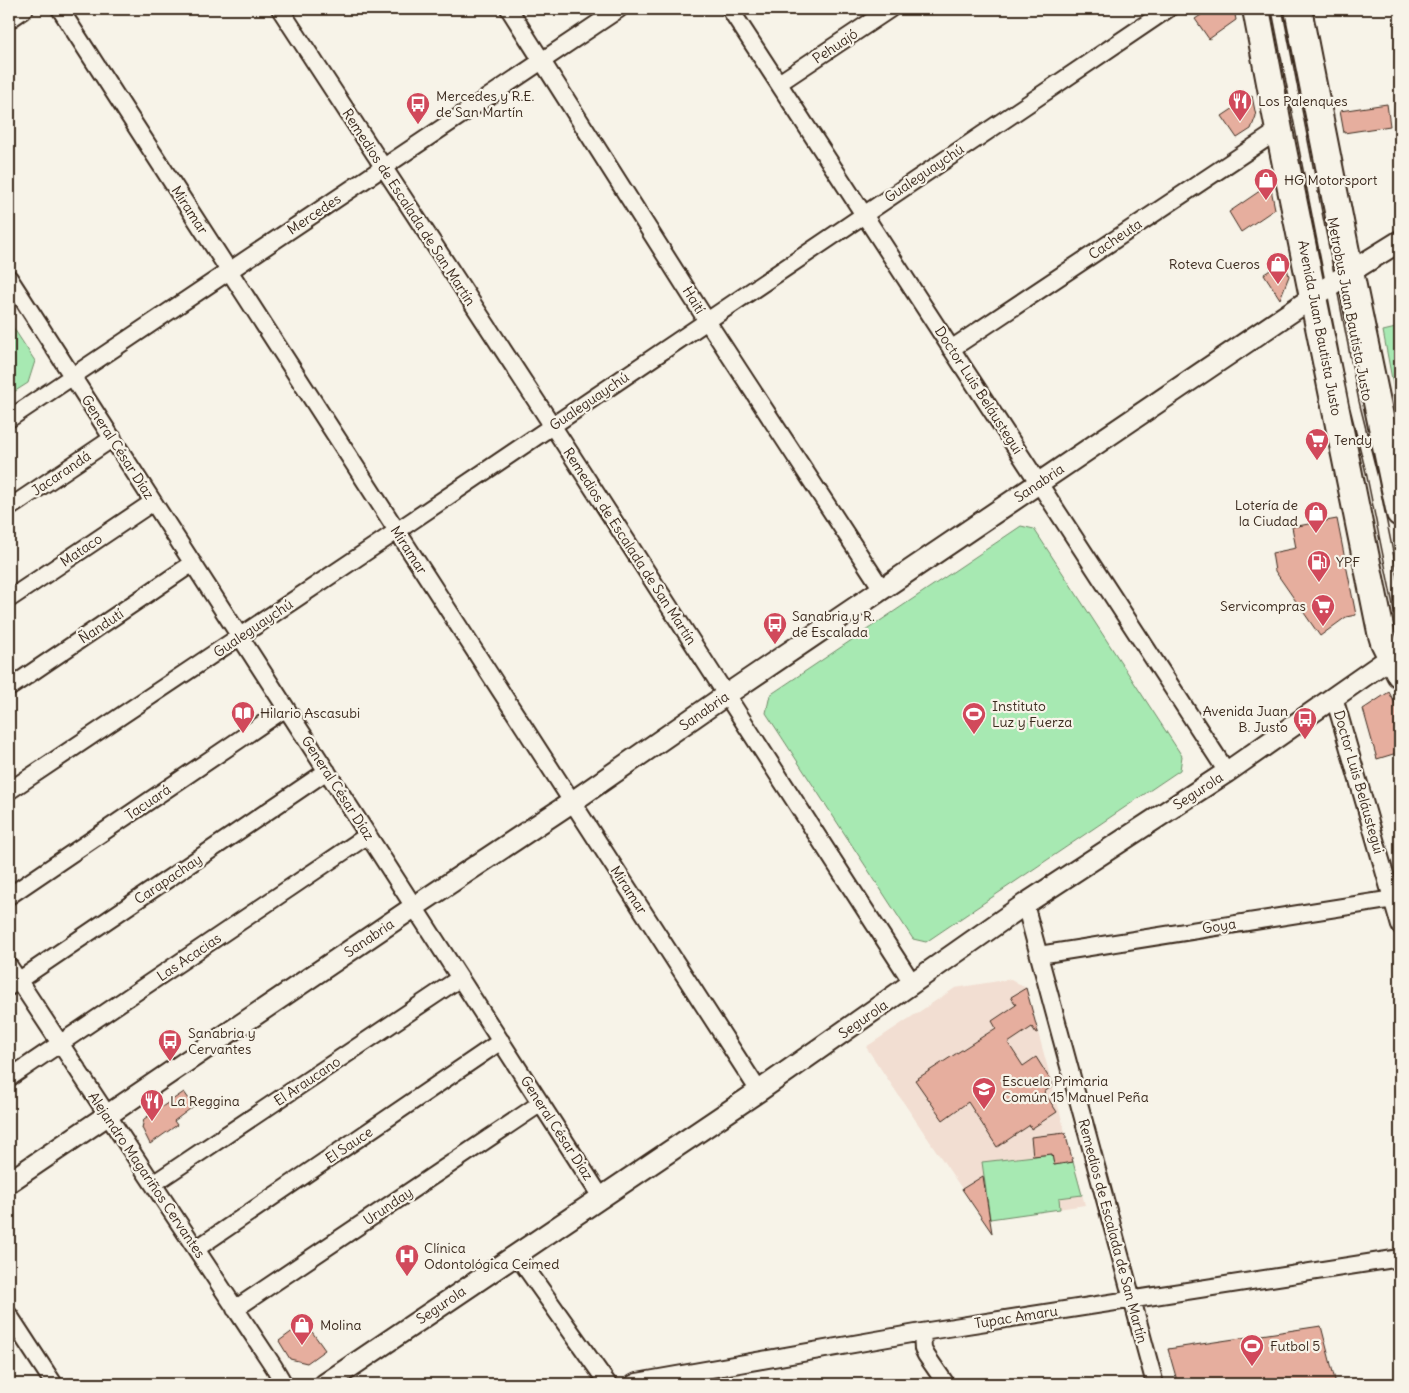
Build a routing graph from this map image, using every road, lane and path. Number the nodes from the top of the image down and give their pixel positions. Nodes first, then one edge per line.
1 (25, 9) edge
2 (60, 9) edge
3 (280, 9) edge
4 (509, 9) edge
5 (619, 9) edge
6 (730, 9) edge
7 (890, 9) edge
8 (1168, 9) edge
9 (1256, 9) edge
10 (1276, 9) edge
11 (1298, 9) edge
12 (9, 20) edge
13 (543, 60) junction
14 (779, 83) junction
15 (1279, 130) junction
16 (384, 168) junction
17 (864, 214) junction
18 (1400, 241) edge
19 (229, 270) junction
20 (9, 278) edge
21 (1331, 285) junction
22 (707, 321) junction
23 (952, 349) junction
24 (72, 375) junction
25 (9, 419) edge
26 (552, 425) junction
27 (113, 438) junction
28 (1039, 483) junction
29 (153, 502) junction
30 (9, 508) edge
31 (1400, 513) edge
32 (397, 532) junction
33 (193, 563) junction
34 (882, 589) junction
35 (9, 599) edge
36 (1400, 613) edge
37 (241, 636) junction
38 (1397, 661) edge
39 (9, 688) edge
40 (726, 695) junction
41 (1334, 696) junction
42 (286, 708) junction
43 (327, 771) junction
44 (1227, 772) junction
45 (9, 791) edge
46 (572, 802) junction
47 (368, 835) junction
48 (9, 896) edge
49 (1397, 898) edge
50 (1025, 904) junction
51 (414, 907) junction
52 (1400, 926) edge
53 (1039, 955) junction
54 (9, 966) edge
55 (460, 978) junction
56 (14, 984) edge
57 (913, 984) junction
58 (501, 1041) junction
59 (60, 1044) junction
60 (9, 1078) edge
61 (759, 1091) junction
62 (541, 1103) junction
63 (107, 1116) junction
64 (9, 1182) edge
65 (153, 1184) junction
66 (601, 1197) junction
67 (196, 1249) junction
68 (516, 1254) junction
69 (1400, 1258) edge
70 (1132, 1299) junction
71 (235, 1309) junction
72 (9, 1315) edge
73 (922, 1332) junction
74 (54, 1384) edge
75 (284, 1384) edge
76 (325, 1384) edge
77 (608, 1384) edge
78 (633, 1384) edge
79 (946, 1384) edge
80 (1155, 1384) edge

1 - 12 street
2 - 19 street, Miramar
3 - 16 street, Remedios de Escalada de San Martín
4 - 13 street, Haití
5 - 13 street, Mercedes
6 - 14 street, Doctor Luis Beláustegui
7 - 14 street, Pehuajó
8 - 17 street, Gualeguaychú
9 - 15 main road, Avenida Juan Bautista Justo
10 - 21 lane, Metrobus Juan Bautista Justo
11 - 21 main road, Avenida Juan Bautista Justo
13 - 16 street, Mercedes
13 - 22 street, Haití
14 - 17 street, Doctor Luis Beláustegui
15 - 21 main road, Avenida Juan Bautista Justo
15 - 23 street, Cacheuta
16 - 19 street, Mercedes
16 - 26 street, Remedios de Escalada de San Martín
17 - 22 street, Gualeguaychú
17 - 23 street, Doctor Luis Beláustegui
18 - 21 street, Sanabria
19 - 24 street, Mercedes
19 - 32 street, Miramar
20 - 24 street, General César Díaz
21 - 28 street, Sanabria
21 - 31 main road, Avenida Juan Bautista Justo
21 - 36 lane, Metrobus Juan Bautista Justo
21 - 38 main road, Avenida Juan Bautista Justo
22 - 26 street, Gualeguaychú
22 - 34 street, Haití
23 - 28 street, Doctor Luis Beláustegui
24 - 25 street, Mercedes
24 - 27 street, General César Díaz
26 - 32 street, Gualeguaychú
26 - 40 street, Remedios de Escalada de San Martín
27 - 29 street, General César Díaz
27 - 30 street, Jacarandá
28 - 34 street, Sanabria
28 - 44 street, Doctor Luis Beláustegui
29 - 33 street, General César Díaz
29 - 35 street, Mataco
32 - 37 street, Gualeguaychú
32 - 46 street, Miramar
33 - 37 street, General César Díaz
33 - 39 street, Ñandutí
34 - 40 street, Sanabria
37 - 42 street, General César Díaz
37 - 45 street, Gualeguaychú
38 - 41 street, Segurola
40 - 46 street, Sanabria
40 - 57 street, Remedios de Escalada de San Martín
41 - 44 street, Segurola
41 - 49 street, Doctor Luis Beláustegui
42 - 43 street, General César Díaz
42 - 48 street, Tacuará
43 - 47 street, General César Díaz
43 - 56 street, Carapachay
44 - 50 street, Segurola
46 - 51 street, Sanabria
46 - 61 street, Miramar
47 - 51 street, General César Díaz
47 - 59 street, Las Acacias
49 - 52 street, Doctor Luis Beláustegui
49 - 53 street, Goya
50 - 53 street, Remedios de Escalada de San Martín
50 - 57 street, Segurola
51 - 55 street, General César Díaz
51 - 63 street, Sanabria
53 - 70 street, Remedios de Escalada de San Martín
54 - 56 street, Alejandro Magariños Cervantes
55 - 58 street, General César Díaz
55 - 65 street, El Araucano
56 - 59 street, Alejandro Magariños Cervantes
57 - 61 street, Segurola
58 - 62 street, General César Díaz
58 - 67 street, El Sauce
59 - 60 street, Las Acacias
59 - 63 street, Alejandro Magariños Cervantes
61 - 66 street, Segurola
62 - 66 street, General César Díaz
62 - 71 street, Urunday
63 - 64 street, Sanabria
63 - 65 street, Alejandro Magariños Cervantes
65 - 67 street, Alejandro Magariños Cervantes
66 - 68 street, Segurola
67 - 71 street, Alejandro Magariños Cervantes
68 - 76 street, Segurola
68 - 77 street
69 - 70 street, Tupac Amaru
70 - 73 street, Tupac Amaru
70 - 80 street, Remedios de Escalada de San Martín
71 - 75 street, Alejandro Magariños Cervantes
72 - 74 street
73 - 78 street, Tupac Amaru
73 - 79 street

